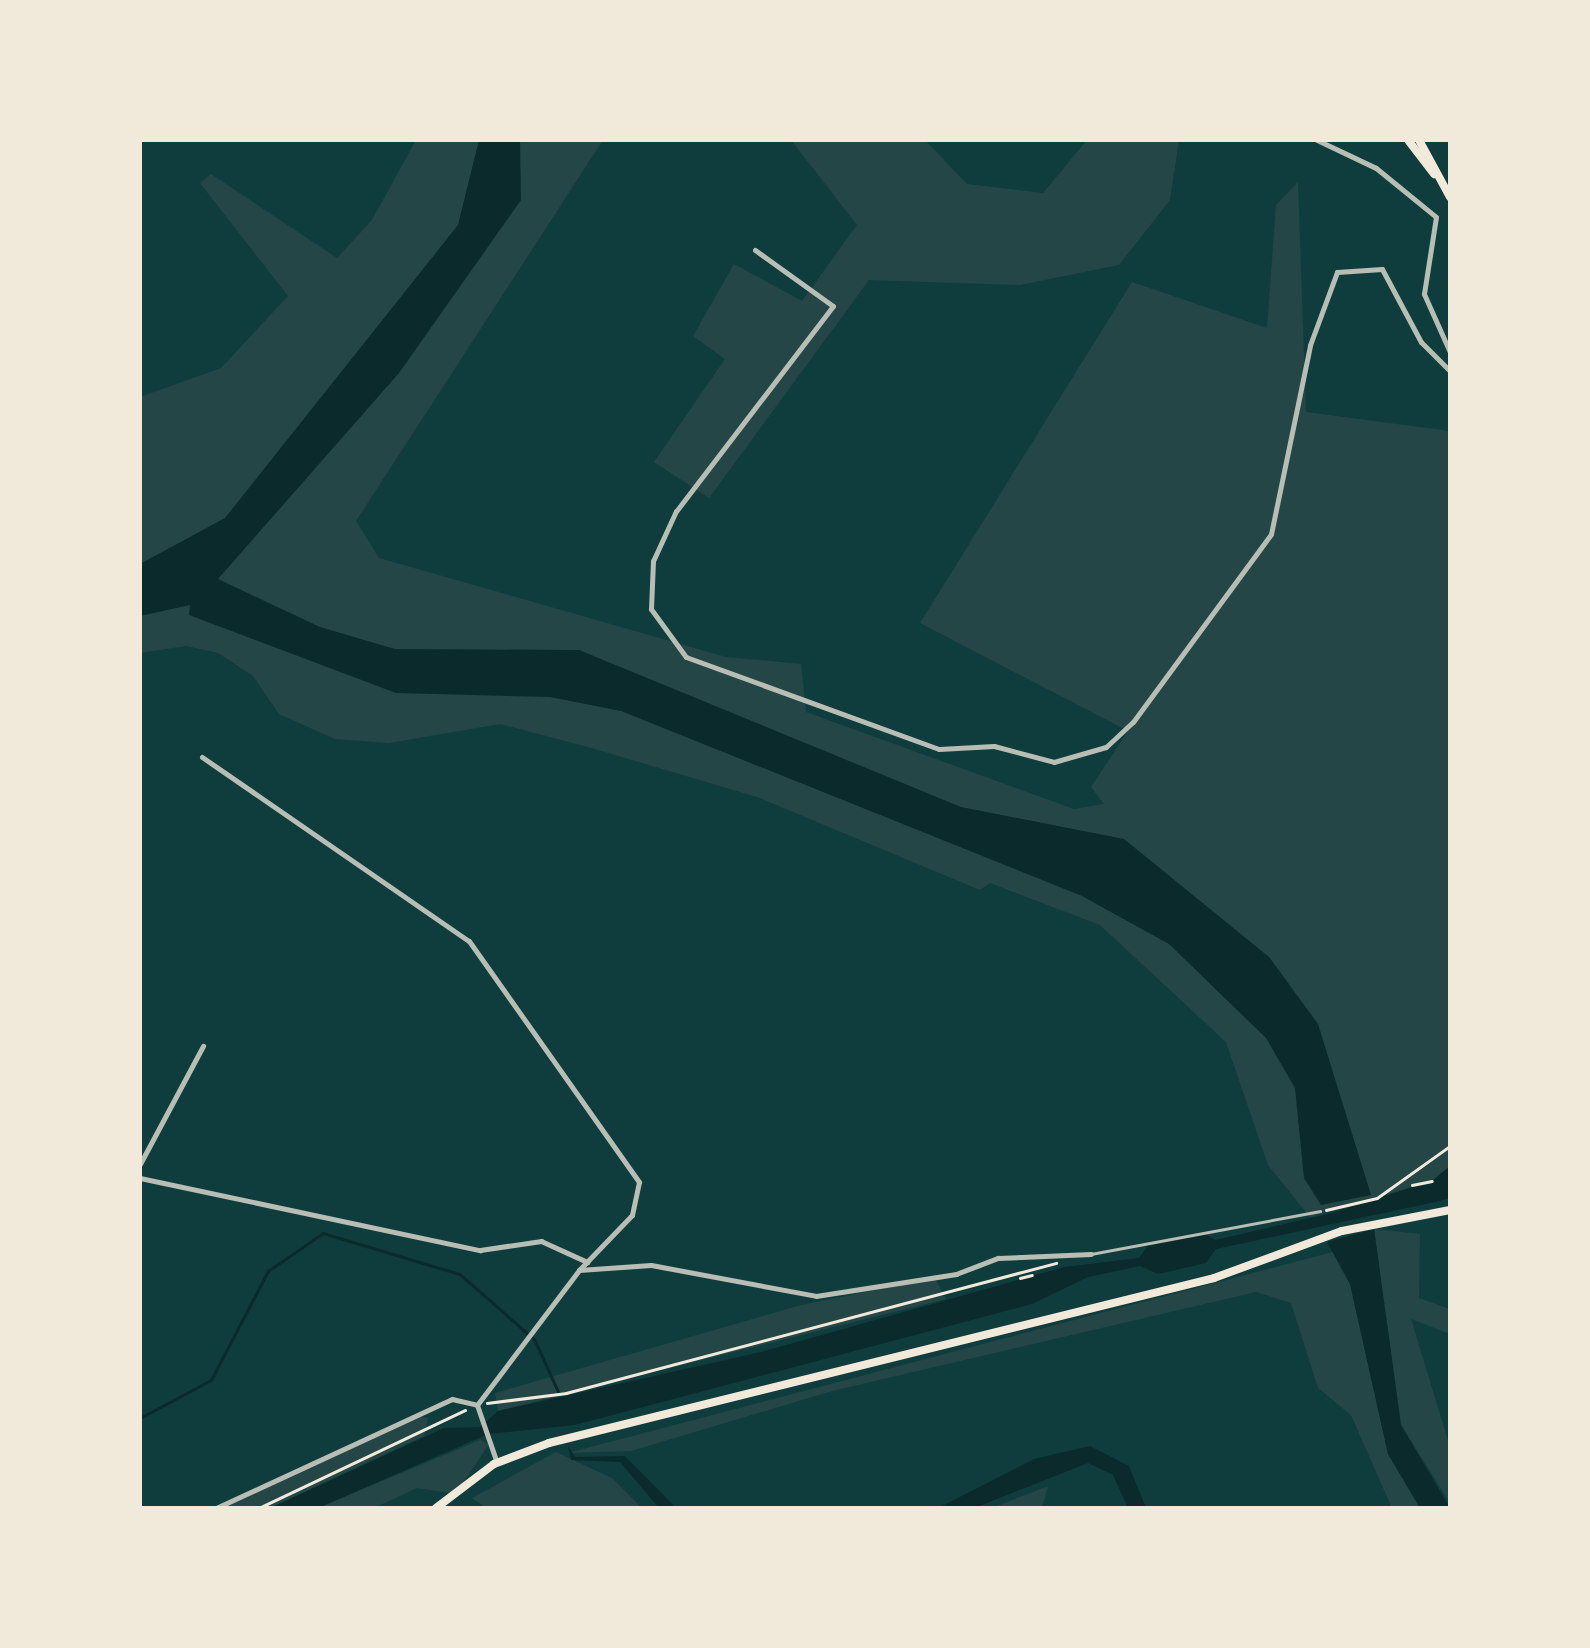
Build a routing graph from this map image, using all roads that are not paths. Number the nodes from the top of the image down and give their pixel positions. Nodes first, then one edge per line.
1 (1317, 140) edge
2 (1408, 140) edge
3 (1419, 140) edge
4 (1440, 181) junction
5 (1450, 197) edge
6 (754, 250) dead end
7 (1450, 352) edge
8 (1450, 370) edge
9 (202, 757) dead end
10 (203, 1046) dead end
11 (140, 1164) edge
12 (140, 1178) edge
13 (1450, 1210) edge
14 (1320, 1212) road end
15 (1091, 1254) joint
16 (587, 1262) junction
17 (579, 1270) junction
18 (477, 1405) junction
19 (497, 1463) junction
20 (216, 1508) edge
21 (436, 1508) edge

1 - 7 street
2 - 4 main road
3 - 4 main road
4 - 5 main road
6 - 8 street
9 - 16 street
10 - 11 street
12 - 16 street
13 - 19 main road
14 - 15 lane
15 - 17 street
16 - 17 street
17 - 18 street
18 - 19 street
18 - 20 street
19 - 21 main road

